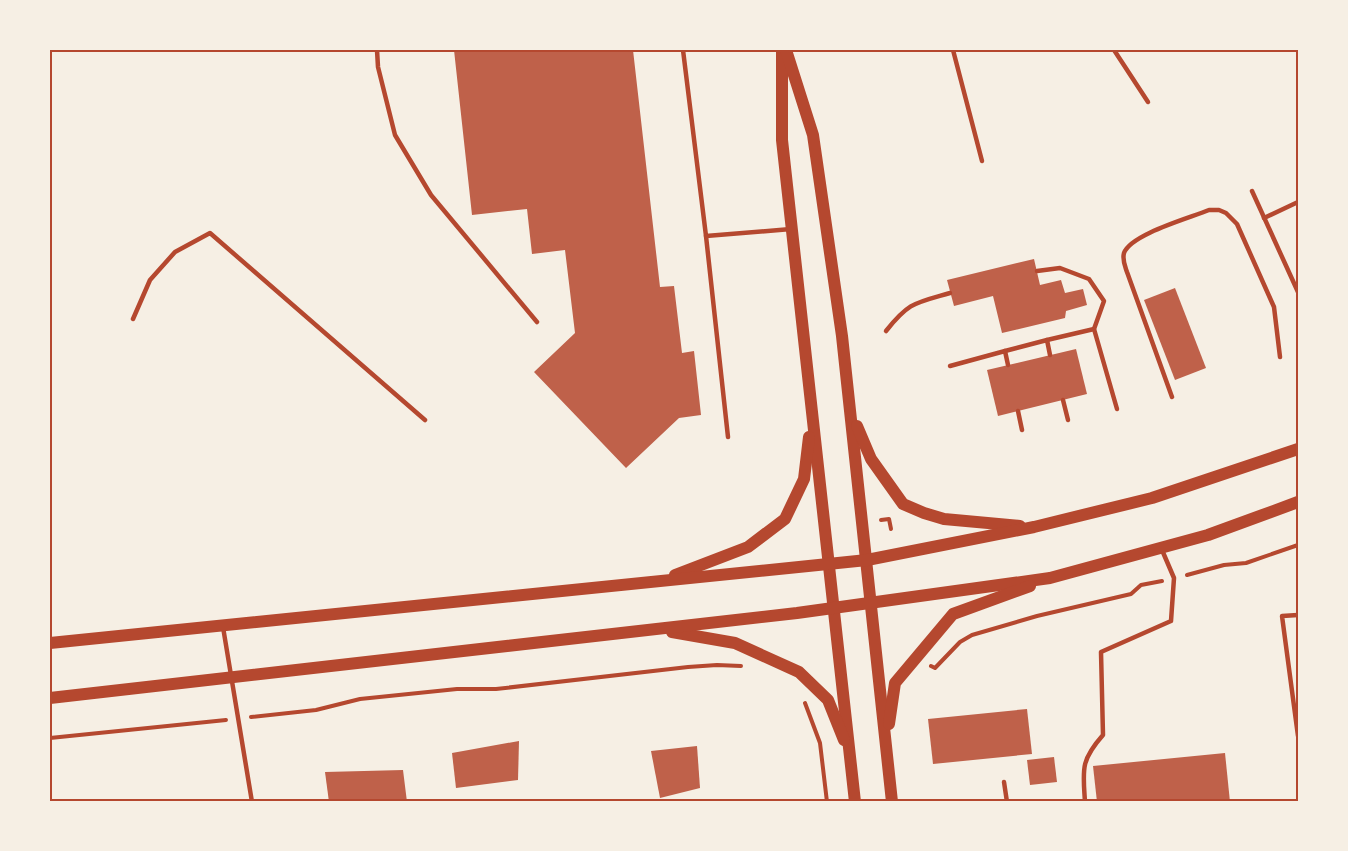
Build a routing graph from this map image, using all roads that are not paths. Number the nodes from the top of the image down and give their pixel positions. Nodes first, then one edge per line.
1 (377, 50) edge
2 (683, 50) edge
3 (784, 50) edge
4 (953, 50) edge
5 (1114, 50) edge
6 (1148, 102) dead end
7 (982, 160) dead end
8 (1252, 192) dead end
9 (1299, 202) edge
10 (1264, 218) junction
11 (791, 229) junction
12 (706, 236) junction
13 (1036, 271) dead end
14 (1299, 292) edge
15 (950, 293) dead end
16 (133, 319) dead end
17 (537, 322) dead end
18 (1094, 328) junction
19 (885, 331) dead end
20 (1047, 340) junction
21 (1005, 351) junction
22 (1050, 355) dead end
23 (1280, 357) dead end
24 (1008, 365) dead end
25 (950, 366) dead end
26 (1172, 397) dead end
27 (1063, 400) dead end
28 (1117, 410) dead end
29 (1018, 411) dead end
30 (851, 414) junction
31 (811, 415) junction
32 (425, 420) dead end
33 (1068, 420) dead end
34 (1022, 430) dead end
35 (728, 437) dead end
36 (1299, 449) edge
37 (1299, 502) edge
38 (1034, 527) junction
39 (1161, 548) junction
40 (867, 560) junction
41 (829, 565) junction
42 (1050, 578) junction
43 (661, 580) junction
44 (872, 603) junction
45 (835, 609) junction
46 (1299, 615) edge
47 (223, 625) junction
48 (658, 629) junction
49 (50, 643) edge
50 (232, 678) junction
51 (50, 698) edge
52 (1299, 736) edge
53 (887, 743) junction
54 (849, 752) junction
55 (1004, 782) dead end
56 (252, 801) edge
57 (855, 801) edge
58 (892, 801) edge
59 (1007, 801) edge
60 (1085, 801) edge

1 - 17 lane
2 - 12 lane
3 - 11 main road
3 - 30 main road
4 - 7 lane
5 - 6 lane
8 - 10 lane
9 - 10 lane
10 - 14 lane
11 - 12 lane
11 - 31 main road
12 - 35 lane
13 - 18 lane
15 - 19 lane
16 - 32 lane
18 - 20 lane
18 - 28 lane
20 - 21 lane
20 - 22 lane
21 - 24 lane
21 - 25 lane
23 - 26 lane
27 - 33 lane
29 - 34 lane
30 - 38 main road
30 - 40 main road
31 - 41 main road
31 - 43 main road
36 - 38 main road
37 - 39 main road
38 - 40 main road
39 - 42 main road
39 - 60 lane
40 - 41 main road
40 - 44 main road
41 - 43 main road
41 - 45 main road
42 - 44 main road
42 - 53 main road
43 - 47 main road
44 - 45 main road
44 - 53 main road
45 - 48 main road
45 - 54 main road
46 - 52 lane
47 - 49 main road
47 - 50 lane
48 - 50 main road
48 - 54 main road
50 - 51 main road
50 - 56 lane
53 - 58 main road
54 - 57 main road
55 - 59 lane

